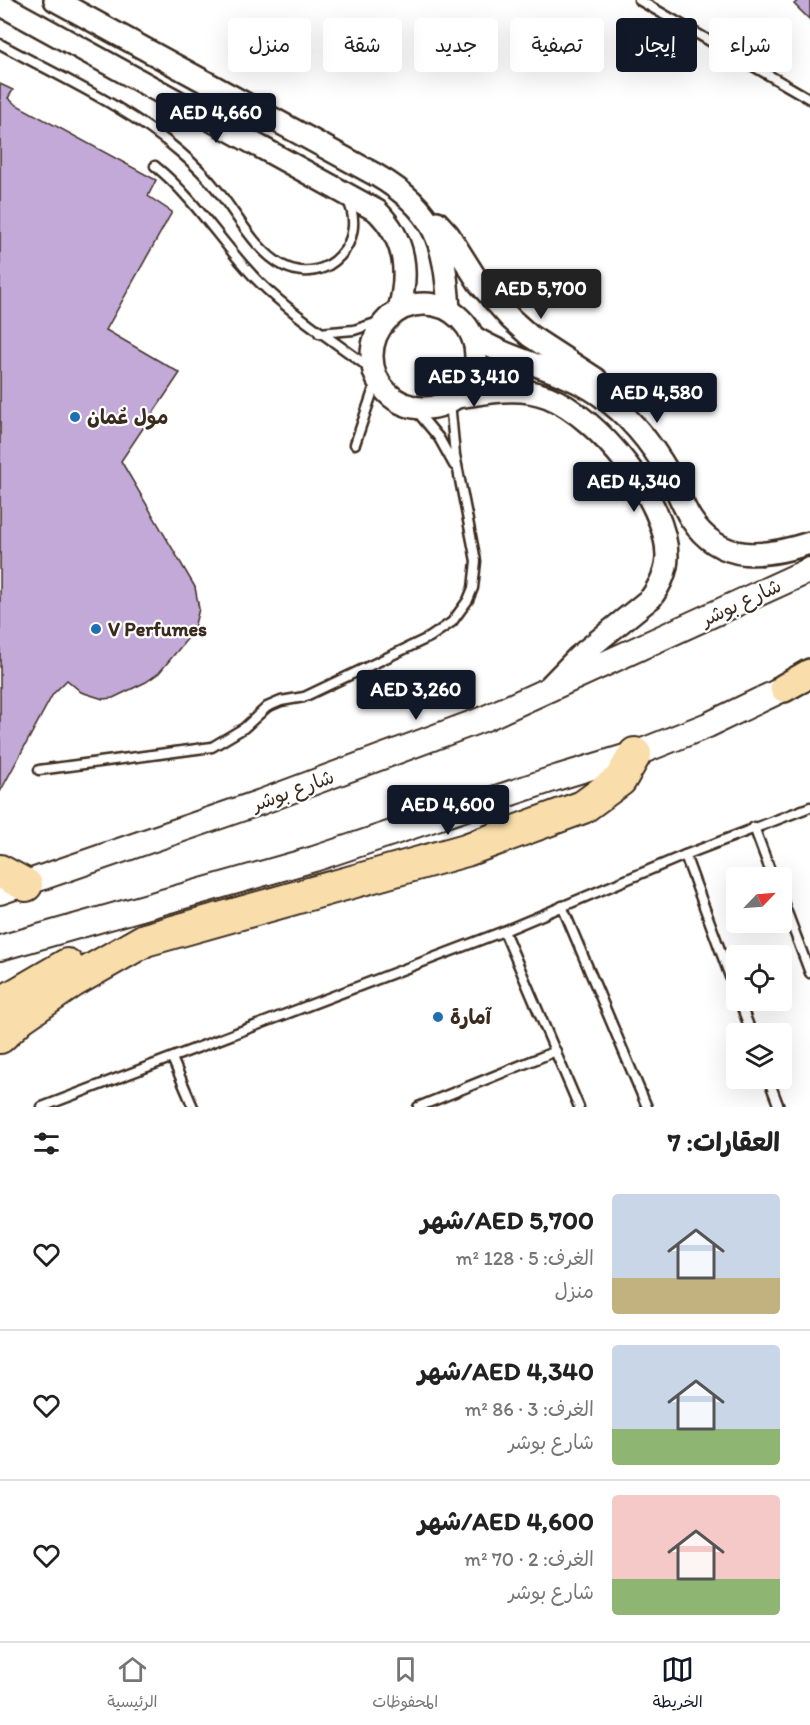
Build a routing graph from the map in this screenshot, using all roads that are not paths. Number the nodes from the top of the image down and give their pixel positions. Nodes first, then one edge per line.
1 (55, 0) edge
2 (639, 0) edge
3 (0, 4) edge
4 (0, 44) edge
5 (810, 99) edge
6 (155, 166) dead end
7 (340, 189) junction
8 (426, 215) junction
9 (449, 310) junction
10 (394, 314) junction
11 (319, 333) junction
12 (472, 336) junction
13 (376, 375) junction
14 (453, 400) junction
15 (414, 408) junction
16 (641, 435) junction
17 (355, 444) dead end
18 (458, 473) junction
19 (810, 543) edge
20 (810, 570) edge
21 (810, 675) edge
22 (783, 688) joint
23 (544, 692) junction
24 (635, 754) junction
25 (39, 770) dead end
26 (810, 807) edge
27 (754, 827) junction
28 (685, 855) junction
29 (769, 867) edge
30 (9, 883) edge
31 (561, 906) junction
32 (792, 925) edge
33 (504, 931) junction
34 (146, 940) junction
35 (0, 948) edge
36 (726, 966) edge
37 (810, 973) edge
38 (0, 1004) edge
39 (0, 1037) edge
40 (556, 1051) junction
41 (171, 1058) junction
42 (772, 1089) edge
43 (42, 1107) edge
44 (193, 1107) edge
45 (418, 1107) edge
46 (579, 1107) edge
47 (647, 1107) edge
48 (779, 1107) edge

1 - 8 street
2 - 5 lane
3 - 7 street
4 - 7 lane
6 - 11 lane
7 - 10 street
8 - 9 street
8 - 16 street
9 - 10 street
9 - 12 street
10 - 11 lane
10 - 13 street
11 - 13 lane
12 - 14 street
12 - 16 street
13 - 15 street
13 - 17 lane
14 - 15 street
14 - 18 lane
14 - 23 street
15 - 18 lane
16 - 19 street
18 - 25 lane
20 - 23 main road, شارع بوشر
21 - 22 main road
22 - 24 main road
23 - 30 main road, شارع بوشر
24 - 34 highway
24 - 35 main road
26 - 27 lane
27 - 28 lane
27 - 29 lane
28 - 31 lane
28 - 36 lane
31 - 33 lane
31 - 47 lane
32 - 37 lane
33 - 40 lane
33 - 41 lane
34 - 38 highway
34 - 39 highway
40 - 45 lane
40 - 46 lane
41 - 43 lane
41 - 44 lane
42 - 48 lane

